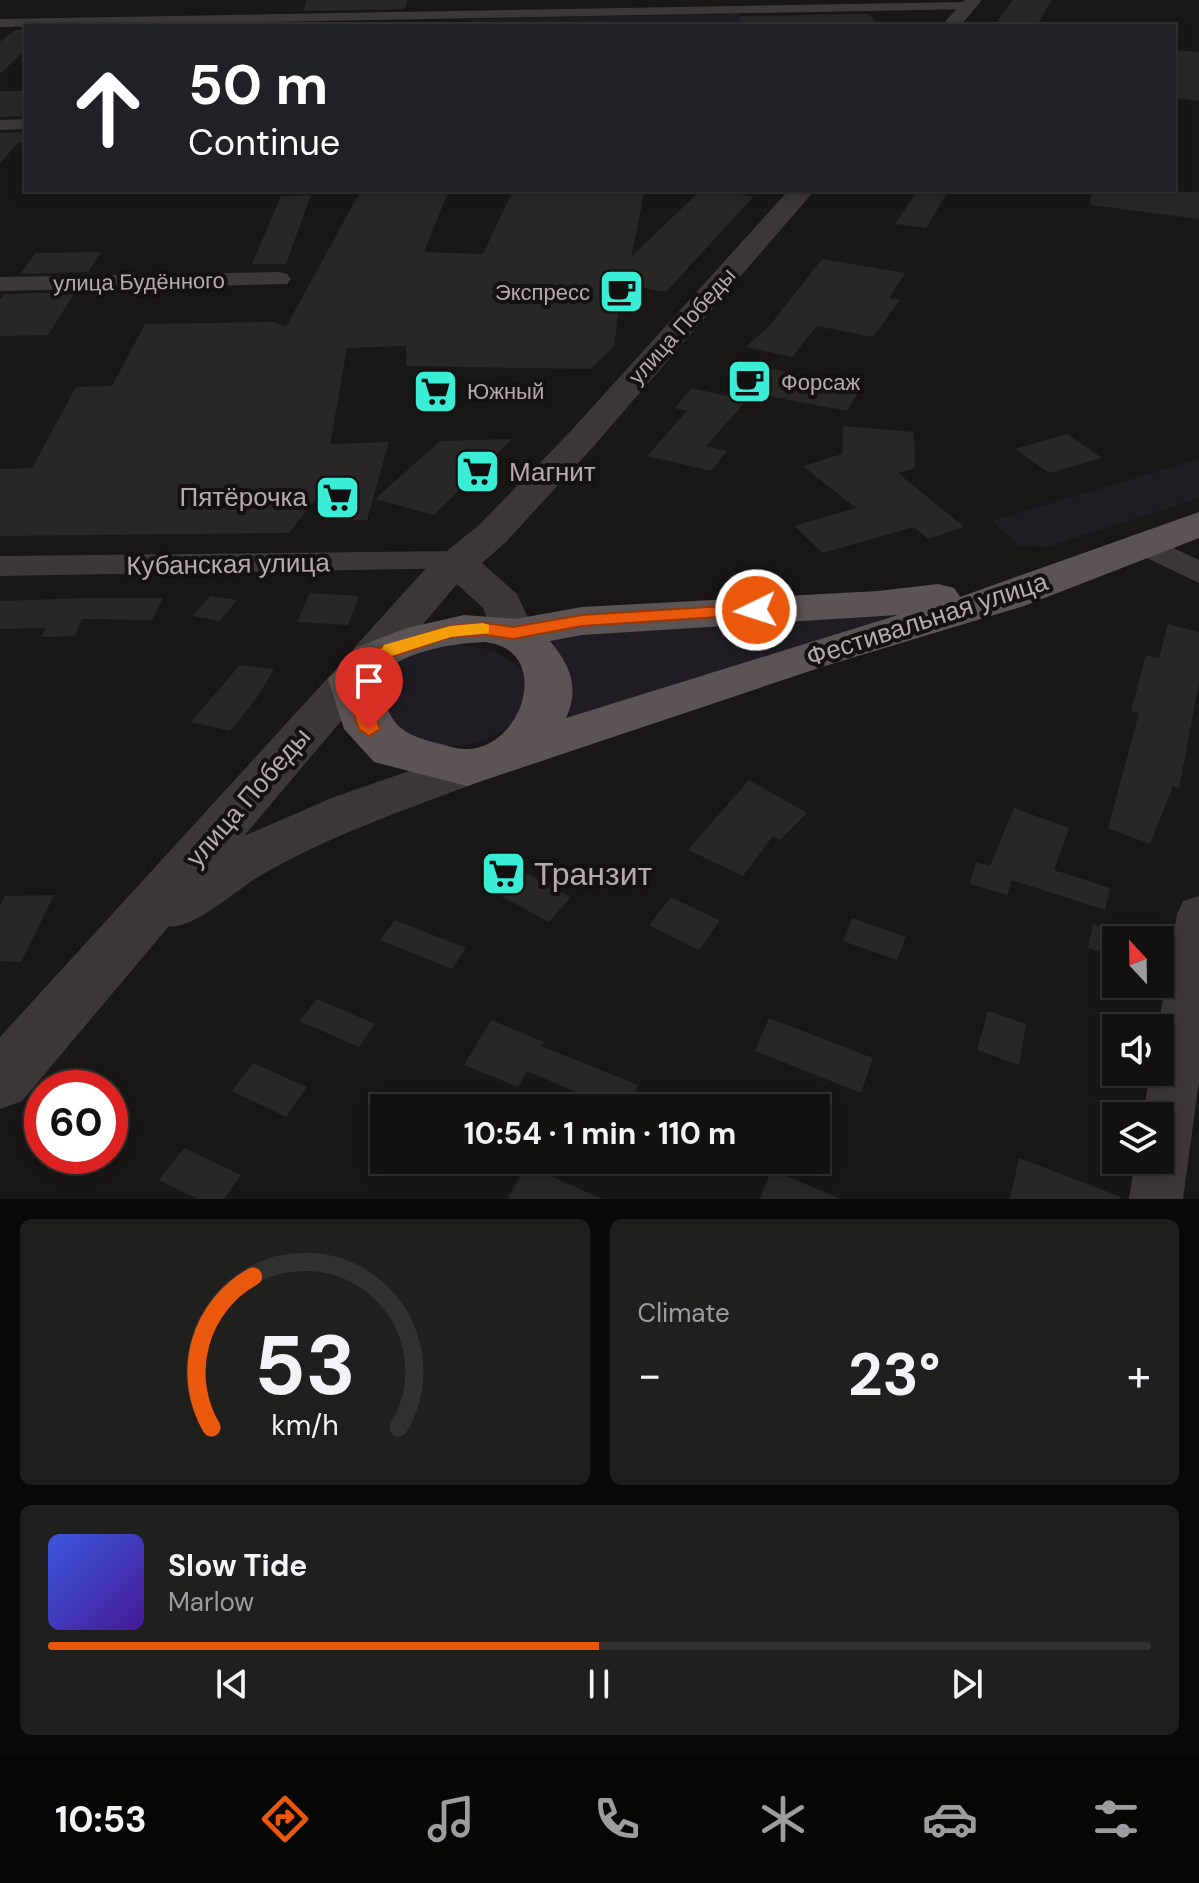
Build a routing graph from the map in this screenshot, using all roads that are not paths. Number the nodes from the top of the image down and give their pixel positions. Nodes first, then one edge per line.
1 (970, 3) edge
2 (456, 14) edge
3 (0, 23) edge
4 (226, 23) edge
5 (952, 24) edge
6 (24, 124) edge
7 (0, 125) edge
8 (801, 192) edge
9 (279, 279) dead end
10 (0, 284) edge
11 (1199, 524) edge
12 (1128, 548) junction
13 (456, 561) junction
14 (0, 566) edge
15 (1199, 573) edge
16 (508, 618) junction
17 (361, 668) junction
18 (488, 761) junction
19 (1199, 914) edge
20 (104, 961) junction
21 (0, 1081) edge
22 (1156, 1199) edge

1 - 2 street
1 - 5 street
2 - 4 street
3 - 4 street
6 - 7 street
8 - 13 street, улица Победы
9 - 10 street, улица Будённого
11 - 12 main road, Фестивальная улица
12 - 15 street
12 - 16 main road, Фестивальная улица
12 - 18 main road, Фестивальная улица
13 - 14 street, Кубанская улица
13 - 16 street
13 - 17 street, улица Победы
16 - 17 main road
16 - 18 main road
17 - 18 main road
17 - 20 street, улица Победы
18 - 20 street, улица Победы
19 - 22 street
20 - 21 street, улица Победы

